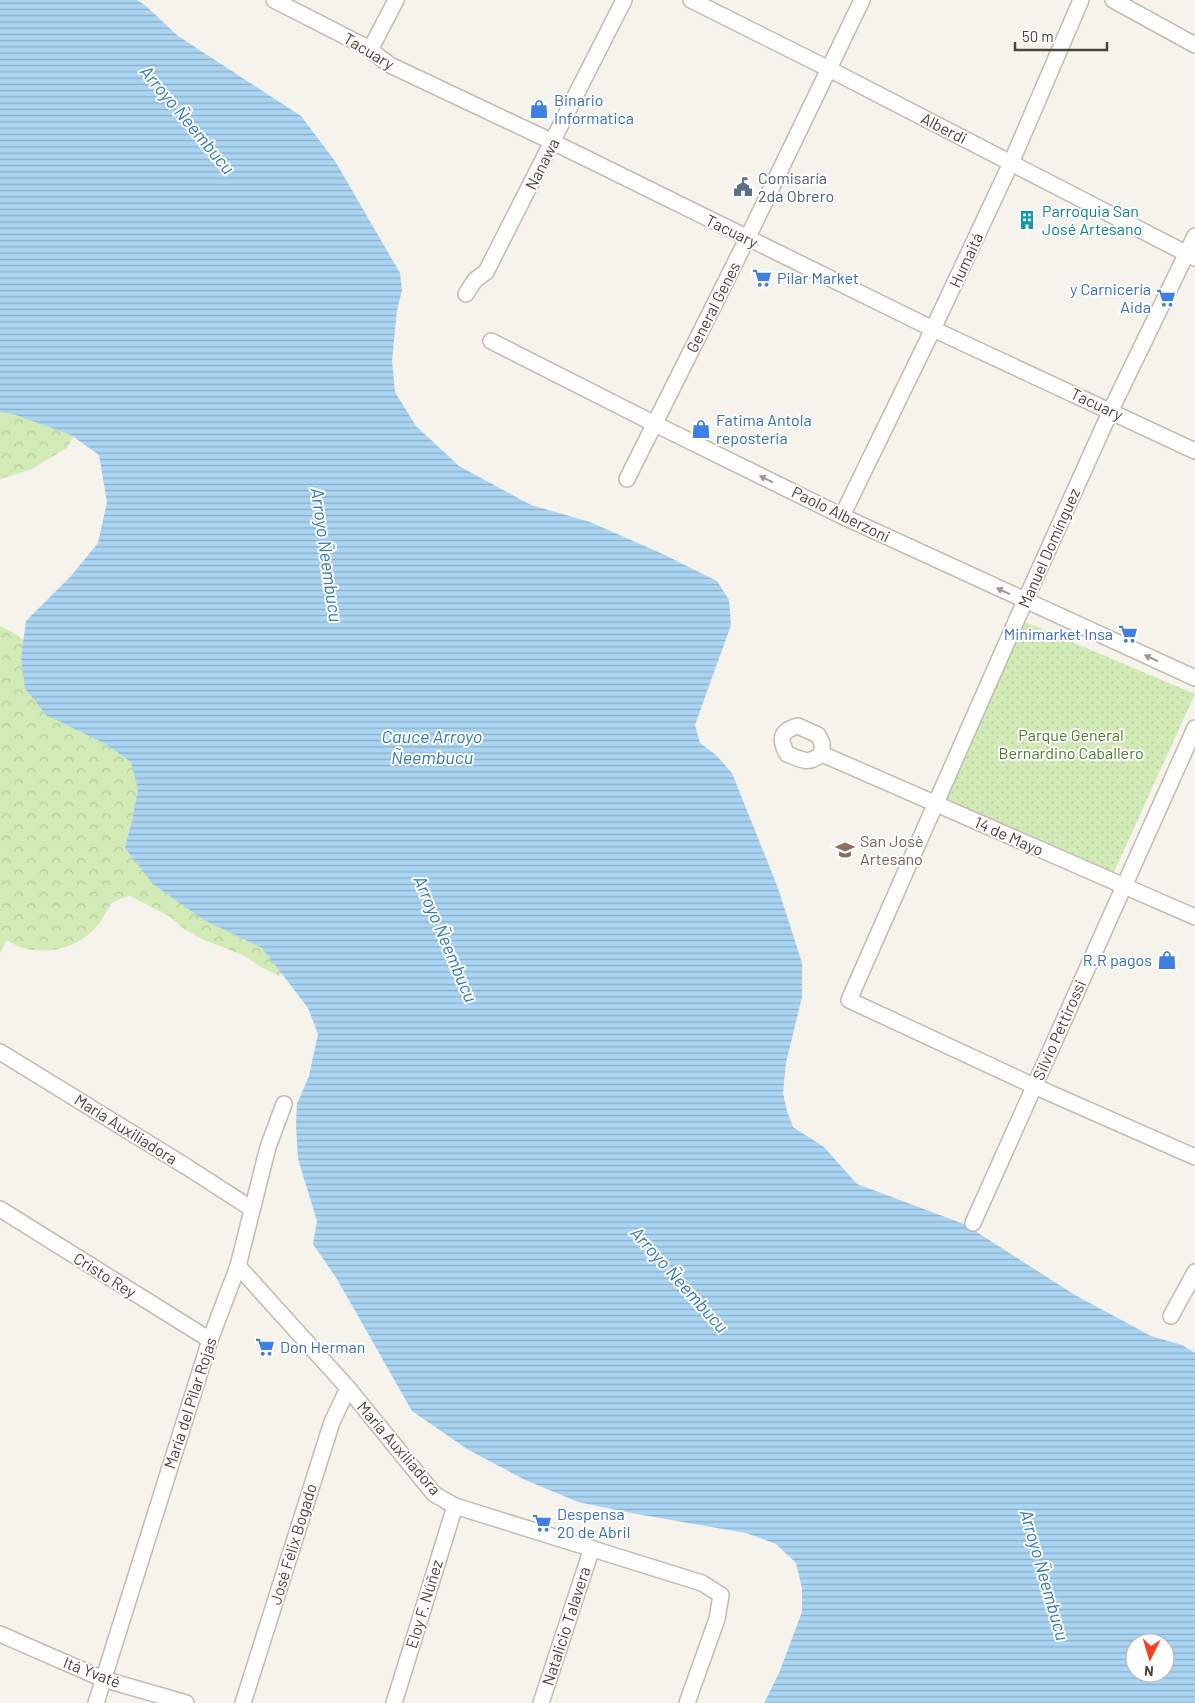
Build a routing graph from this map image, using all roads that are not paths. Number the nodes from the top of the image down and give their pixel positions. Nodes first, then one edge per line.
1 (274, 0) edge
2 (396, 0) edge
3 (624, 0) edge
4 (691, 0) edge
5 (862, 0) edge
6 (1080, 0) edge
7 (1113, 0) edge
8 (1195, 45) edge
9 (370, 50) junction
10 (829, 69) junction
11 (553, 142) junction
12 (1011, 163) junction
13 (1195, 236) edge
14 (747, 238) junction
15 (1191, 256) edge
16 (466, 294) dead end
17 (933, 329) junction
18 (491, 341) dead end
19 (1111, 410) junction
20 (655, 424) junction
21 (1195, 450) edge
22 (627, 479) dead end
23 (842, 516) junction
24 (1024, 601) junction
25 (1195, 678) edge
26 (1195, 728) edge
27 (822, 754) dead end
28 (936, 804) junction
29 (1124, 886) junction
30 (1195, 917) edge
31 (0, 1052) edge
32 (1034, 1086) junction
33 (284, 1104) dead end
34 (1195, 1157) edge
35 (0, 1209) edge
36 (252, 1209) junction
37 (973, 1223) dead end
38 (238, 1266) junction
39 (1195, 1272) edge
40 (1171, 1316) dead end
41 (210, 1340) junction
42 (348, 1388) junction
43 (455, 1506) junction
44 (592, 1548) junction
45 (0, 1634) edge
46 (103, 1679) junction
47 (96, 1703) edge
48 (186, 1703) edge
49 (243, 1703) edge
50 (394, 1703) edge
51 (541, 1703) edge
52 (688, 1703) edge

1 - 9 street, Tacuary
2 - 9 street
3 - 11 street, Nanawa
4 - 10 street, Alberdi
5 - 10 street, General Genes
6 - 12 street, Humaitá
7 - 8 street
9 - 11 street, Tacuary
10 - 12 street, Alberdi
10 - 14 street, General Genes
11 - 14 street, Tacuary
11 - 16 street, Nanawa
12 - 15 street, Alberdi
12 - 17 street, Humaitá
13 - 15 street, Manuel Domínguez
14 - 17 street, Tacuary
14 - 20 street, General Genes
15 - 19 street, Manuel Domínguez
17 - 19 street, Tacuary
17 - 23 street, Humaitá
18 - 20 street, Paolo Alberzoni
19 - 21 street, Tacuary
19 - 24 street, Manuel Domínguez
20 - 22 street, General Genes
23 -> 20 street, Paolo Alberzoni
24 -> 23 street, Paolo Alberzoni
25 -> 24 street, Paolo Alberzoni
24 - 28 street, Manuel Domínguez
26 - 29 street, Silvio Pettirossi
27 - 28 street, 14 de Mayo
28 - 29 street, 14 de Mayo
28 - 32 street, Manuel Domínguez
29 - 30 street, 14 de Mayo
29 - 32 street, Silvio Pettirossi
31 - 36 street, María Auxiliadora
32 - 34 street
32 - 37 street, Silvio Pettirossi
33 - 36 street, María del Pilar Rojas
35 - 41 street, Cristo Rey
36 - 38 street, María del Pilar Rojas
38 - 41 street, María del Pilar Rojas
38 - 42 street, María Auxiliadora
39 - 40 street
41 - 46 street, María del Pilar Rojas
42 - 43 street, María Auxiliadora
42 - 49 street, José Félix Bogado
43 - 44 street, María Auxiliadora
43 - 50 street, Eloy F. Núñez
44 - 51 street, Natalicio Talavera
44 - 52 street, María Auxiliadora
45 - 46 street, Itá Yvaté
46 - 47 street, María del Pilar Rojas
46 - 48 street, Itá Yvaté

